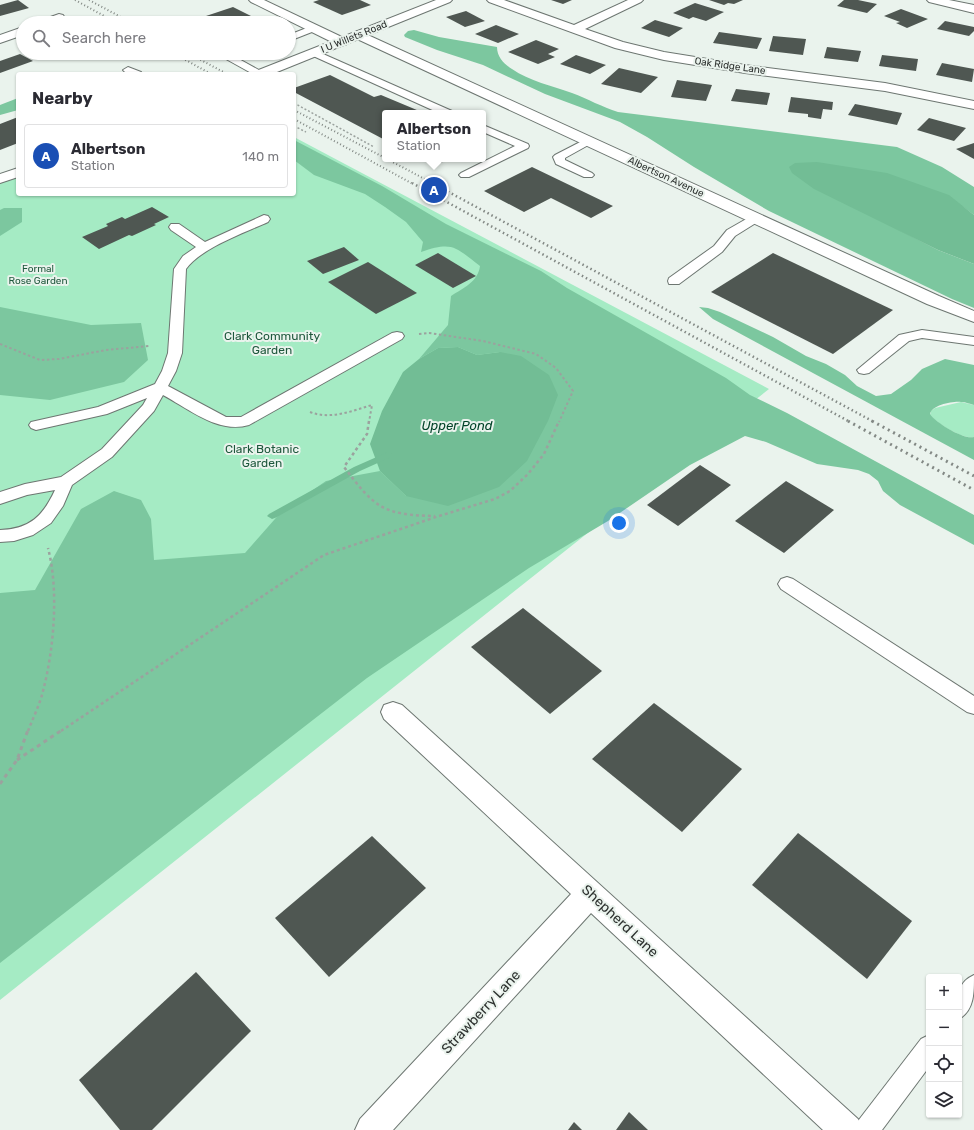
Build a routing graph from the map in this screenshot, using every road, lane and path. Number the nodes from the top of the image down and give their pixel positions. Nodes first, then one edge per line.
1 (255, 0) edge
2 (446, 0) edge
3 (493, 0) edge
4 (637, 0) edge
5 (933, 0) edge
6 (974, 9) edge
7 (289, 16) edge
8 (296, 19) edge
9 (314, 28) junction
10 (574, 29) junction
11 (16, 33) edge
12 (296, 34) edge
13 (359, 35) junction
14 (0, 39) edge
15 (342, 42) junction
16 (314, 53) junction
17 (233, 60) edge
18 (257, 72) edge
19 (266, 72) edge
20 (296, 104) edge
21 (974, 105) edge
22 (441, 110) edge
23 (296, 127) edge
24 (486, 129) edge
25 (306, 132) dead end
26 (588, 141) junction
27 (374, 147) dead end
28 (16, 173) edge
29 (464, 175) dead end
30 (588, 175) dead end
31 (0, 179) edge
32 (755, 218) junction
33 (264, 219) dead end
34 (175, 227) dead end
35 (204, 248) junction
36 (674, 281) dead end
37 (974, 317) edge
38 (397, 336) joint
39 (974, 341) edge
40 (176, 343) junction
41 (0, 344) edge
42 (864, 370) dead end
43 (160, 387) junction
44 (288, 398) junction
45 (36, 425) dead end
46 (66, 482) junction
47 (0, 498) edge
48 (439, 516) junction
49 (34, 527) junction
50 (0, 536) edge
51 (787, 584) dead end
52 (974, 706) edge
53 (393, 712) dead end
54 (17, 760) junction
55 (0, 784) edge
56 (590, 893) junction
57 (974, 987) edge
58 (962, 1003) edge
59 (926, 1051) edge
60 (371, 1130) edge
61 (847, 1130) edge
62 (866, 1130) edge

1 - 7 street
2 - 13 street, I U Willets Road
3 - 10 street, Oak Ridge Lane
4 - 10 street
5 - 6 street
8 - 9 street
9 - 12 lane
9 - 15 street
10 - 21 street, Oak Ridge Lane
11 - 14 street
13 - 15 street, I U Willets Road
13 - 26 street, Albertson Avenue
15 - 16 street, I U Willets Road
16 - 19 street, I U Willets Road
16 - 22 lane
17 - 18 lane
20 - 27 path
23 - 25 path
24 - 29 lane
26 - 30 lane
26 - 32 street, Albertson Avenue
28 - 31 street
32 - 36 lane
32 - 37 street, Albertson Avenue
33 - 35 lane
34 - 35 lane
35 - 40 lane
38 - 44 lane
38 - 48 path
39 - 42 lane
40 - 41 path
40 - 43 lane
43 - 44 lane
43 - 45 lane
43 - 46 lane
44 - 48 path
46 - 47 lane
46 - 49 lane
48 - 54 path
49 - 50 lane
49 - 54 path
51 - 52 lane
53 - 56 street, Shepherd Lane
54 - 55 path
56 - 60 street, Strawberry Lane
56 - 61 street, Shepherd Lane
57 - 58 lane
59 - 62 lane

